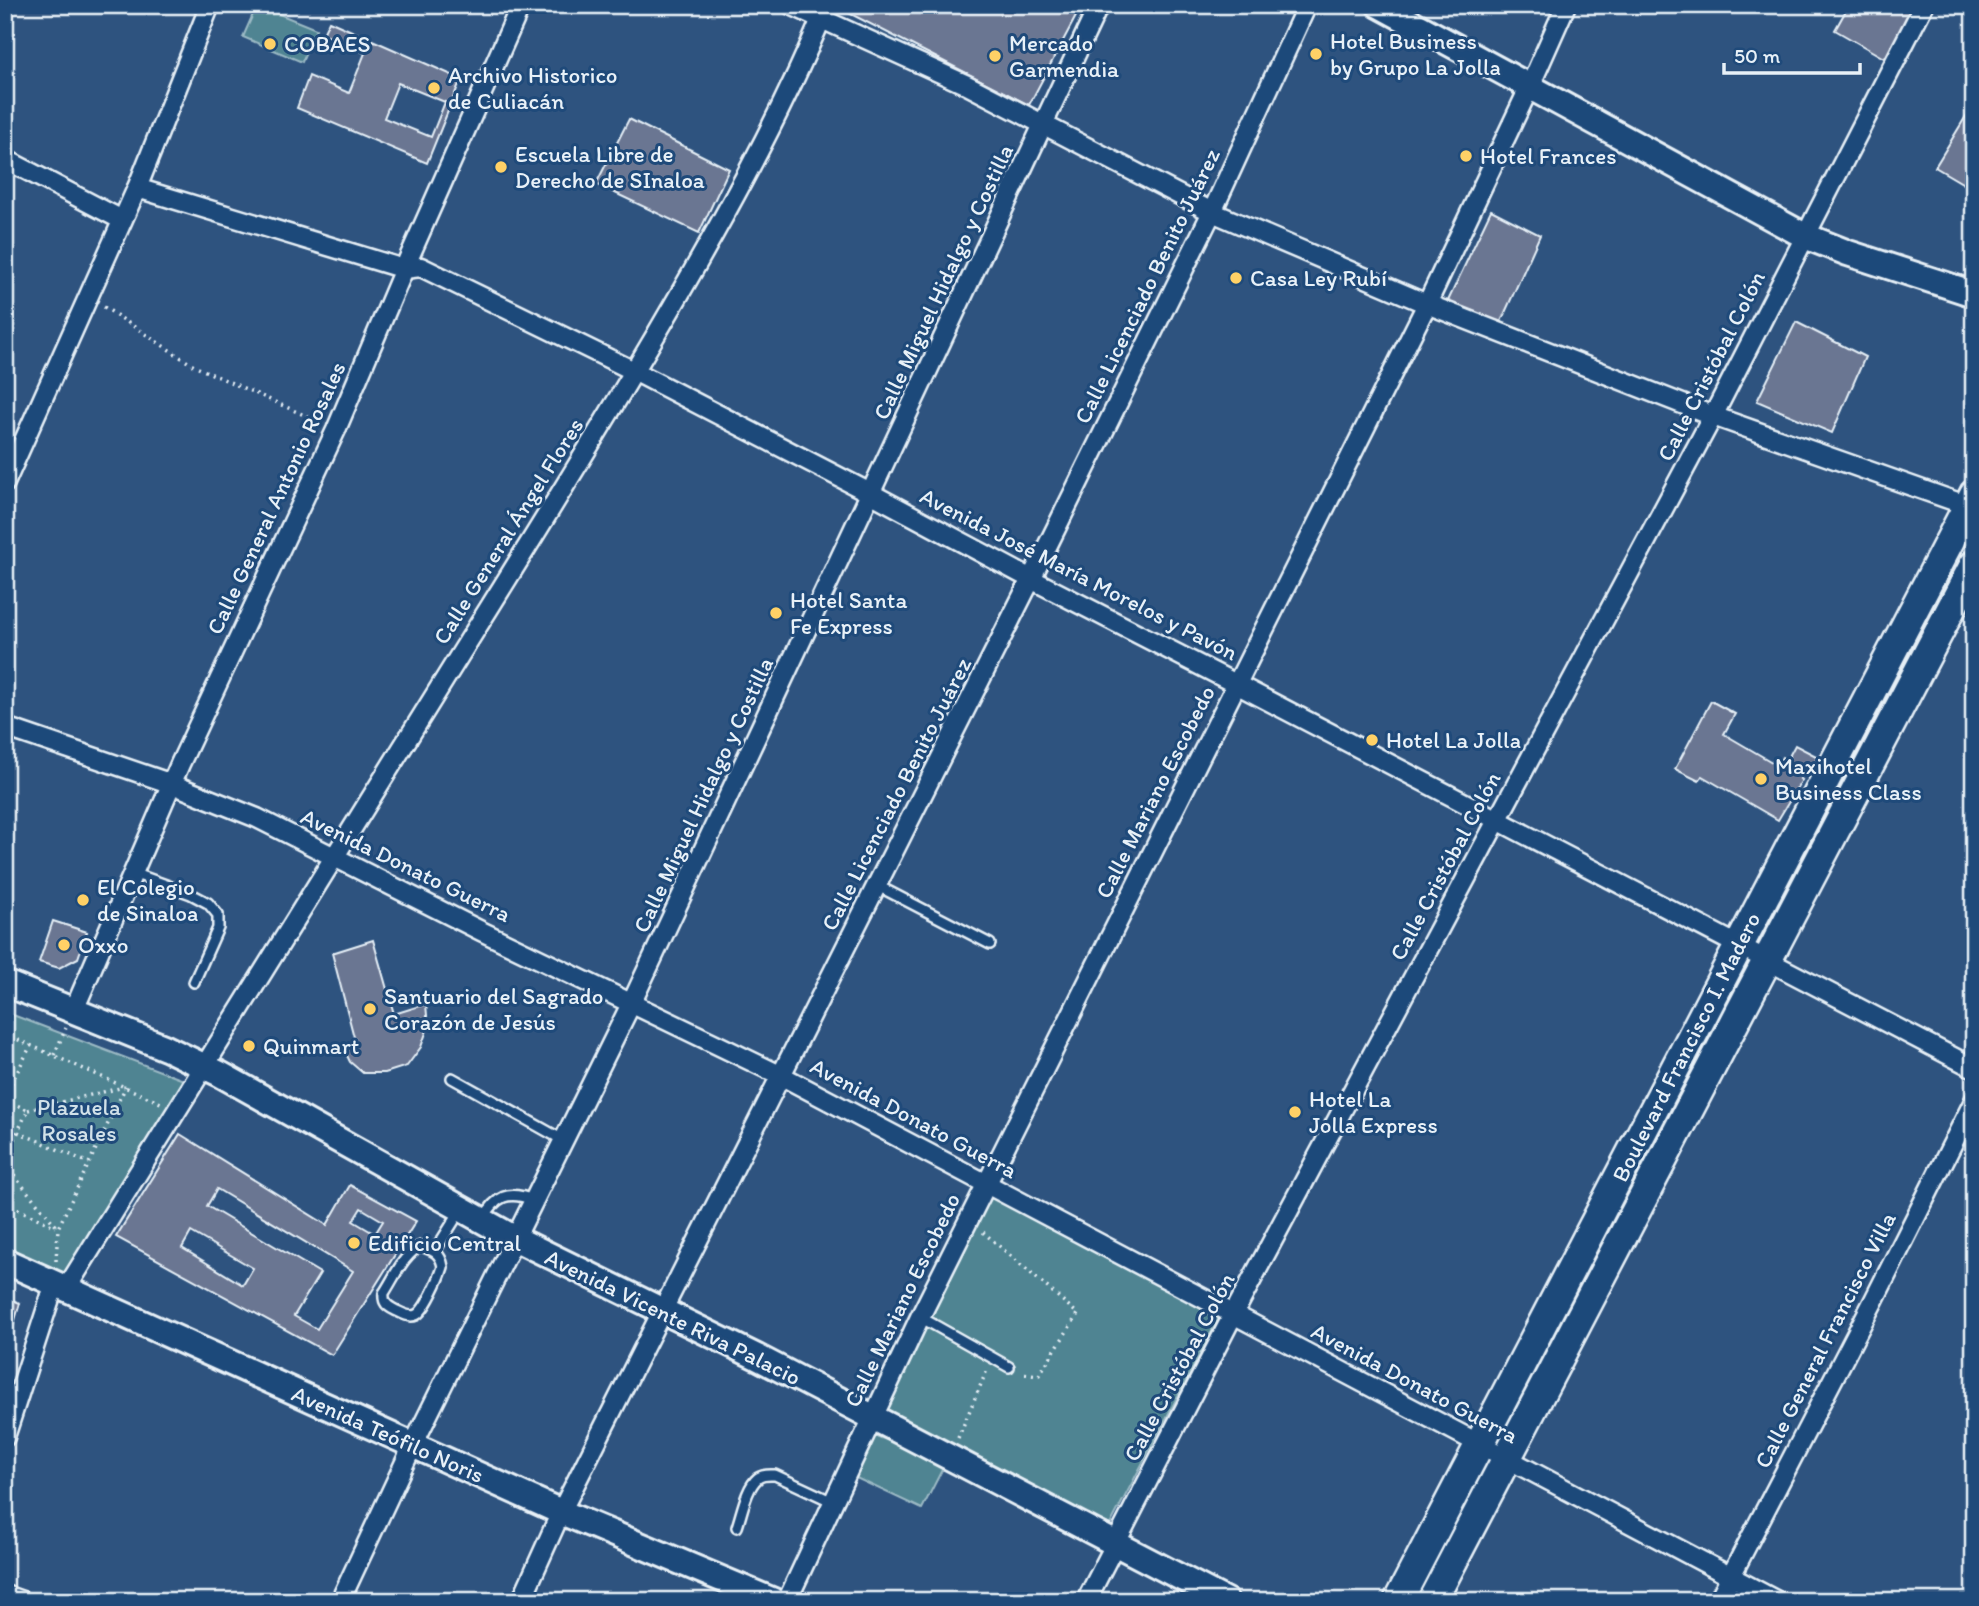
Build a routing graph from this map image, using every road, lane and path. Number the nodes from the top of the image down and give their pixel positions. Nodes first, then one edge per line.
1 (210, 5) edge
2 (521, 5) edge
3 (791, 5) edge
4 (1099, 5) edge
5 (1307, 5) edge
6 (1379, 5) edge
7 (1566, 5) edge
8 (1924, 5) edge
9 (824, 12) edge
10 (1530, 86) junction
11 (1043, 123) junction
12 (5, 159) edge
13 (137, 188) junction
14 (1212, 212) junction
15 (122, 220) junction
16 (1805, 236) junction
17 (404, 269) junction
18 (1974, 294) edge
19 (88, 297) junction
20 (1427, 304) junction
21 (634, 372) junction
22 (1713, 416) junction
23 (336, 430) junction
24 (5, 483) edge
25 (872, 494) junction
26 (1972, 503) edge
27 (1974, 565) edge
28 (1031, 579) junction
29 (1237, 684) junction
30 (5, 727) edge
31 (172, 784) junction
32 (1497, 821) junction
33 (334, 857) junction
34 (133, 873) junction
35 (878, 886) junction
36 (990, 944) dead end
37 (1739, 945) junction
38 (1768, 960) junction
39 (194, 982) dead end
40 (5, 983) edge
41 (632, 1002) junction
42 (74, 1010) junction
43 (5, 1034) edge
44 (31, 1045) junction
45 (54, 1055) junction
46 (1974, 1068) edge
47 (205, 1069) junction
48 (782, 1076) junction
49 (452, 1078) dead end
50 (126, 1086) junction
51 (5, 1098) edge
52 (1974, 1101) edge
53 (28, 1110) junction
54 (178, 1111) junction
55 (18, 1132) junction
56 (563, 1140) junction
57 (5, 1158) edge
58 (89, 1163) junction
59 (5, 1165) edge
60 (986, 1184) junction
61 (533, 1200) junction
62 (5, 1203) edge
63 (472, 1215) junction
64 (968, 1220) junction
65 (58, 1228) junction
66 (514, 1238) junction
67 (435, 1251) junction
68 (5, 1261) edge
69 (61, 1286) junction
70 (661, 1311) junction
71 (1233, 1315) junction
72 (920, 1317) junction
73 (977, 1364) dead end
74 (1011, 1370) joint
75 (873, 1418) junction
76 (5, 1437) edge
77 (958, 1438) dead end
78 (1479, 1444) junction
79 (413, 1445) junction
80 (1507, 1458) junction
81 (834, 1502) junction
82 (561, 1512) junction
83 (737, 1527) dead end
84 (1115, 1544) junction
85 (1731, 1576) junction
86 (5, 1595) edge
87 (22, 1601) edge
88 (340, 1601) edge
89 (521, 1601) edge
90 (774, 1601) edge
91 (788, 1601) edge
92 (1086, 1601) edge
93 (1226, 1601) edge
94 (1398, 1601) edge
95 (1432, 1601) edge
96 (1718, 1601) edge
97 (1777, 1601) edge

1 - 13 street
2 - 17 street, Calle General Antonio Rosales
3 - 9 street
4 - 11 street, Calle Miguel Hidalgo y Costilla
5 - 14 street, Calle Licenciado Benito Juárez
6 - 10 main road
7 - 10 street, Calle Mariano Escobedo
8 - 16 street, Calle Cristóbal Colón
9 - 11 street
9 - 21 street, Calle General Ángel Flores
10 - 16 main road
10 - 20 street, Calle Mariano Escobedo
11 - 14 street
11 - 25 street, Calle Miguel Hidalgo y Costilla
12 - 15 street
13 - 15 street
13 - 17 street, Avenida José María Morelos y Pavón
14 - 20 street
14 - 28 street, Calle Licenciado Benito Juárez
15 - 19 street
16 - 18 main road
16 - 22 street, Calle Cristóbal Colón
17 - 21 street, Avenida José María Morelos y Pavón
17 - 23 street, Calle General Antonio Rosales
19 - 23 path
19 - 24 street
20 - 22 street
20 - 29 street, Calle Mariano Escobedo
21 - 25 street, Avenida José María Morelos y Pavón
21 - 33 street, Calle General Ángel Flores
22 - 26 street
22 - 32 street, Calle Cristóbal Colón
23 - 31 street, Calle General Antonio Rosales
25 - 28 street, Avenida José María Morelos y Pavón
25 - 41 street, Calle Miguel Hidalgo y Costilla
26 - 37 main road, Boulevard Francisco I. Madero
27 - 38 main road, Boulevard Francisco I. Madero
28 - 29 street, Avenida José María Morelos y Pavón
28 - 35 street, Calle Licenciado Benito Juárez
29 - 32 street, Avenida José María Morelos y Pavón
29 - 60 street, Calle Mariano Escobedo
30 - 31 street, Avenida Donato Guerra
31 - 33 street, Avenida Donato Guerra
31 - 34 street, Calle General Antonio Rosales
32 - 37 street, Avenida José María Morelos y Pavón
32 - 71 street, Calle Cristóbal Colón
33 - 41 street, Avenida Donato Guerra
33 - 47 street, Calle General Ángel Flores
34 - 39 lane
34 - 42 street, Calle General Antonio Rosales
35 - 36 lane
35 - 48 street, Calle Licenciado Benito Juárez
37 - 38 street, Avenida José María Morelos y Pavón
37 - 78 main road, Boulevard Francisco I. Madero
38 - 46 street, Avenida José María Morelos y Pavón
38 - 80 main road, Boulevard Francisco I. Madero
40 - 42 main road, Avenida Vicente Riva Palacio
41 - 48 street, Avenida Donato Guerra
41 - 56 street, Calle Miguel Hidalgo y Costilla
42 - 45 path
42 - 47 main road, Avenida Vicente Riva Palacio
43 - 44 path
44 - 45 path
44 - 51 path
45 - 50 path
47 - 54 street, Calle General Ángel Flores
47 - 63 main road, Avenida Vicente Riva Palacio
48 - 60 street, Avenida Donato Guerra
48 - 70 street, Calle Licenciado Benito Juárez
49 - 56 lane
50 - 53 path
50 - 54 path
50 - 58 path
51 - 53 path
52 - 85 street, Calle General Francisco Villa
53 - 55 path
54 - 69 street, Calle General Ángel Flores
55 - 57 path
55 - 58 path
56 - 61 street, Calle Miguel Hidalgo y Costilla
58 - 65 path
59 - 65 path
60 - 64 street, Calle Mariano Escobedo
60 - 71 street, Avenida Donato Guerra
61 - 63 lane
61 - 66 street, Calle Miguel Hidalgo y Costilla
62 - 65 path
63 - 66 main road, Avenida Vicente Riva Palacio
63 - 67 lane
64 - 72 street, Calle Mariano Escobedo
64 - 74 path
65 - 69 path
66 - 70 main road, Avenida Vicente Riva Palacio
66 - 79 street, Calle Miguel Hidalgo y Costilla
67 - 67 lane
68 - 69 main road, Avenida Teófilo Noris
69 - 76 street
69 - 79 main road, Avenida Teófilo Noris
70 - 75 main road, Avenida Vicente Riva Palacio
70 - 82 street, Calle Licenciado Benito Juárez
71 - 78 street, Avenida Donato Guerra
71 - 84 street, Calle Cristóbal Colón
72 - 74 lane
72 - 75 street, Calle Mariano Escobedo
73 - 77 path
75 - 81 street, Calle Mariano Escobedo
75 - 84 main road, Avenida Vicente Riva Palacio
78 - 80 street, Avenida Donato Guerra
78 - 94 main road, Boulevard Francisco I. Madero
79 - 82 main road, Avenida Teófilo Noris
79 - 88 street, Calle Miguel Hidalgo y Costilla
80 - 85 street, Avenida Donato Guerra
80 - 95 main road, Boulevard Francisco I. Madero
81 - 83 lane
81 - 91 street, Calle Mariano Escobedo
82 - 89 street, Calle Licenciado Benito Juárez
82 - 90 main road, Avenida Teófilo Noris
84 - 92 street, Calle Cristóbal Colón
84 - 93 main road, Avenida Vicente Riva Palacio
85 - 96 street, Calle General Francisco Villa
85 - 97 street, Avenida Donato Guerra
86 - 87 street

